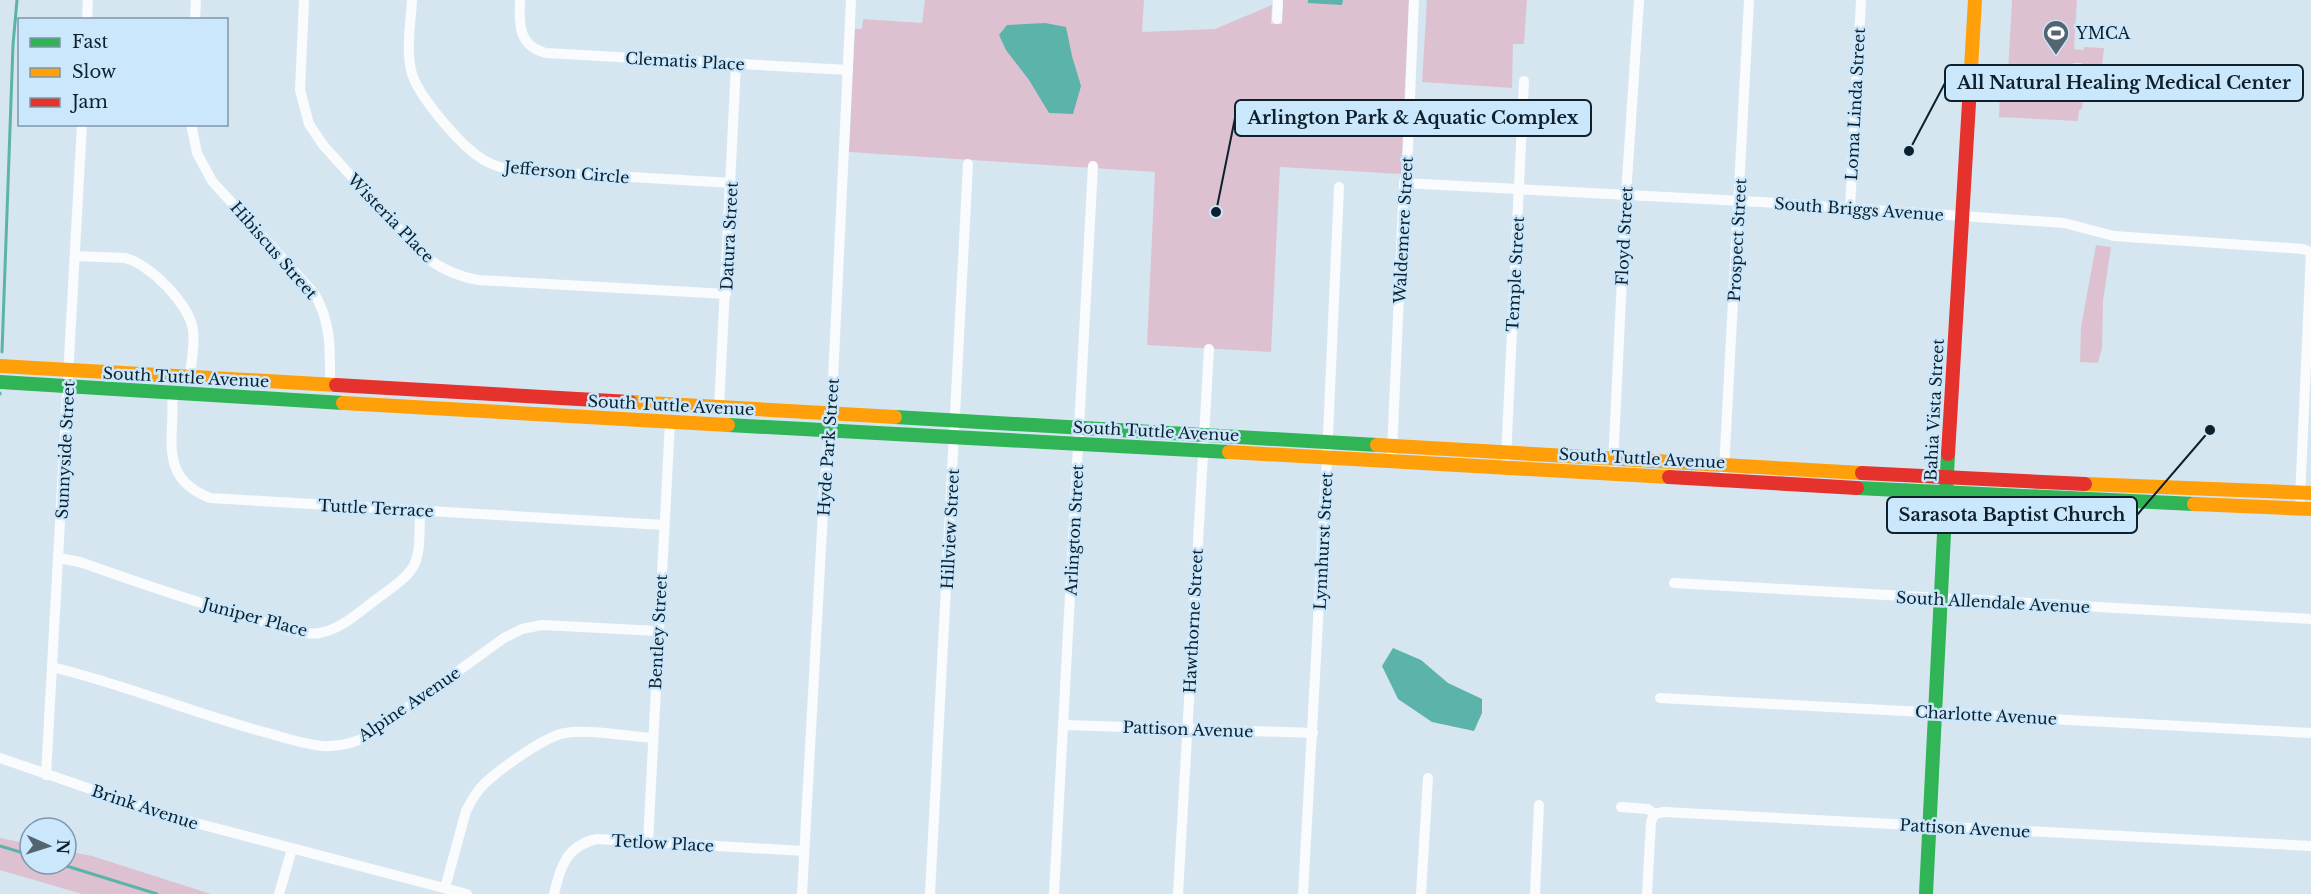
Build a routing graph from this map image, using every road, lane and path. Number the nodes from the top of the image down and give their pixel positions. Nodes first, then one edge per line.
1 (88, 0) edge
2 (196, 0) edge
3 (304, 0) edge
4 (412, 0) edge
5 (520, 0) edge
6 (851, 0) edge
7 (1278, 0) edge
8 (1414, 0) edge
9 (1639, 0) edge
10 (1749, 0) edge
11 (1861, 0) edge
12 (1975, 0) edge
13 (87, 18) edge
14 (195, 18) edge
15 (1277, 19) dead end
16 (736, 64) junction
17 (848, 70) junction
18 (1524, 81) dead end
19 (82, 126) edge
20 (191, 126) edge
21 (968, 164) dead end
22 (1092, 166) dead end
23 (732, 183) junction
24 (1404, 183) junction
25 (1339, 187) dead end
26 (1519, 191) junction
27 (1626, 195) junction
28 (1739, 202) junction
29 (1851, 208) junction
30 (1962, 216) junction
31 (2311, 252) edge
32 (75, 256) junction
33 (726, 294) junction
34 (1209, 349) dead end
35 (0, 366) edge
36 (69, 370) junction
37 (190, 377) junction
38 (0, 382) edge
39 (330, 386) junction
40 (68, 387) junction
41 (172, 393) junction
42 (719, 408) junction
43 (831, 414) junction
44 (956, 420) junction
45 (670, 422) junction
46 (1080, 427) junction
47 (829, 430) junction
48 (1204, 434) junction
49 (955, 436) junction
50 (1079, 442) junction
51 (1328, 442) junction
52 (1393, 445) junction
53 (1203, 450) junction
54 (1507, 451) junction
55 (1327, 458) junction
56 (1613, 458) junction
57 (1392, 460) junction
58 (1724, 464) junction
59 (1506, 466) junction
60 (1613, 472) junction
61 (1947, 478) junction
62 (1724, 479) junction
63 (1946, 492) junction
64 (2305, 493) edge
65 (2305, 508) edge
66 (420, 511) junction
67 (664, 525) junction
68 (59, 558) junction
69 (1674, 583) dead end
70 (1941, 599) junction
71 (2311, 619) edge
72 (658, 631) junction
73 (52, 667) junction
74 (1660, 698) dead end
75 (1935, 712) junction
76 (1064, 725) junction
77 (1188, 729) junction
78 (1312, 733) junction
79 (2311, 733) edge
80 (652, 738) junction
81 (0, 758) edge
82 (46, 775) junction
83 (1428, 778) dead end
84 (1539, 805) dead end
85 (1621, 807) dead end
86 (1654, 814) junction
87 (1930, 827) junction
88 (648, 842) junction
89 (2311, 846) edge
90 (292, 849) junction
91 (804, 851) junction
92 (445, 888) junction
93 (279, 894) edge
94 (467, 894) edge
95 (554, 894) edge
96 (802, 894) edge
97 (930, 894) edge
98 (1054, 894) edge
99 (1178, 894) edge
100 (1303, 894) edge
101 (1421, 894) edge
102 (1534, 894) edge
103 (1647, 894) edge
104 (1926, 894) edge

1 - 13 street
2 - 14 street
3 - 33 street, Wisteria Place
4 - 23 street, Jefferson Circle
5 - 16 street, Clematis Place
6 - 17 street, Hyde Park Street
7 - 15 street
8 - 24 street, Waldemere Street
9 - 27 street, Floyd Street
10 - 28 street, Prospect Street
11 - 29 street, Loma Linda Street
12 - 30 main road, Bahia Vista Street
16 - 17 street, Clematis Place
16 - 23 street, Datura Street
17 - 43 street, Hyde Park Street
18 - 26 street, Temple Street
19 - 32 street, Sunnyside Street
20 - 39 street, Hibiscus Street
21 - 44 street, Hillview Street
22 - 46 street, Arlington Street
23 - 33 street, Datura Street
24 - 26 street, South Briggs Avenue
24 - 52 street, Waldemere Street
25 - 51 street, Lynnhurst Street
26 - 27 street, South Briggs Avenue
26 - 54 street, Temple Street
27 - 28 street, South Briggs Avenue
27 - 56 street, Floyd Street
28 - 29 street, South Briggs Avenue
28 - 58 street, Prospect Street
29 - 30 street, South Briggs Avenue
30 - 31 street, South Briggs Avenue
30 - 61 main road, Bahia Vista Street
31 - 64 street
32 - 36 street, Sunnyside Street
32 - 37 street
33 - 42 street, Datura Street
34 - 48 street, Hawthorne Street
35 - 36 main road, South Tuttle Avenue
36 - 37 main road, South Tuttle Avenue
36 - 40 street, Sunnyside Street
37 - 39 main road, South Tuttle Avenue
38 - 40 main road, South Tuttle Avenue
39 - 42 main road, South Tuttle Avenue
40 - 41 main road, South Tuttle Avenue
40 - 68 street, Sunnyside Street
41 - 45 main road, South Tuttle Avenue
41 - 66 street, Tuttle Terrace
42 - 43 main road, South Tuttle Avenue
43 - 44 main road, South Tuttle Avenue
43 - 47 street, Hyde Park Street
44 - 46 main road, South Tuttle Avenue
44 - 49 street, Hillview Street
45 - 47 main road, South Tuttle Avenue
45 - 67 street, Bentley Street
46 - 48 main road, South Tuttle Avenue
46 - 50 street, Arlington Street
47 - 49 main road, South Tuttle Avenue
47 - 91 street, Hyde Park Street
48 - 51 main road, South Tuttle Avenue
48 - 53 street, Hawthorne Street
49 - 50 main road, South Tuttle Avenue
49 - 97 street, Hillview Street
50 - 53 main road, South Tuttle Avenue
50 - 76 street, Arlington Street
51 - 52 main road, South Tuttle Avenue
51 - 55 street, Lynnhurst Street
52 - 54 main road, South Tuttle Avenue
52 - 57 street, Waldemere Street
53 - 55 main road, South Tuttle Avenue
53 - 77 street, Hawthorne Street
54 - 56 main road, South Tuttle Avenue
54 - 59 street, Temple Street
55 - 57 main road, South Tuttle Avenue
55 - 78 street, Lynnhurst Street
56 - 58 main road, South Tuttle Avenue
56 - 60 street, Floyd Street
57 - 59 main road, South Tuttle Avenue
58 - 61 main road, South Tuttle Avenue
58 - 62 street, Prospect Street
59 - 60 main road, South Tuttle Avenue
60 - 62 main road, South Tuttle Avenue
61 - 63 main road, Bahia Vista Street
61 - 64 main road, South Tuttle Avenue
62 - 63 main road, South Tuttle Avenue
63 - 65 main road, South Tuttle Avenue
63 - 70 main road, Bahia Vista Street
64 - 65 street
66 - 67 street, Tuttle Terrace
66 - 68 street, Juniper Place
67 - 72 street, Bentley Street
68 - 73 street, Sunnyside Street
69 - 70 street, South Allendale Avenue
70 - 71 street, South Allendale Avenue
70 - 75 main road, Bahia Vista Street
72 - 73 street, Alpine Avenue
72 - 80 street, Bentley Street
73 - 82 street, Sunnyside Street
74 - 75 street, Charlotte Avenue
75 - 79 street, Charlotte Avenue
75 - 87 main road, Bahia Vista Street
76 - 77 street, Pattison Avenue
76 - 98 street, Arlington Street
77 - 78 street, Pattison Avenue
77 - 99 street, Hawthorne Street
78 - 100 street, Lynnhurst Street
80 - 88 street, Bentley Street
80 - 92 street
81 - 82 street, Brink Avenue
82 - 90 street, Brink Avenue
83 - 101 street
84 - 102 street
85 - 86 street, Pattison Avenue
86 - 87 street, Pattison Avenue
86 - 103 street
87 - 89 street, Pattison Avenue
87 - 104 main road, Bahia Vista Street
88 - 91 street, Tetlow Place
88 - 95 street, Tetlow Place
90 - 92 street, Brink Avenue
90 - 93 street
91 - 96 street, Hyde Park Street
92 - 94 street, Brink Avenue

